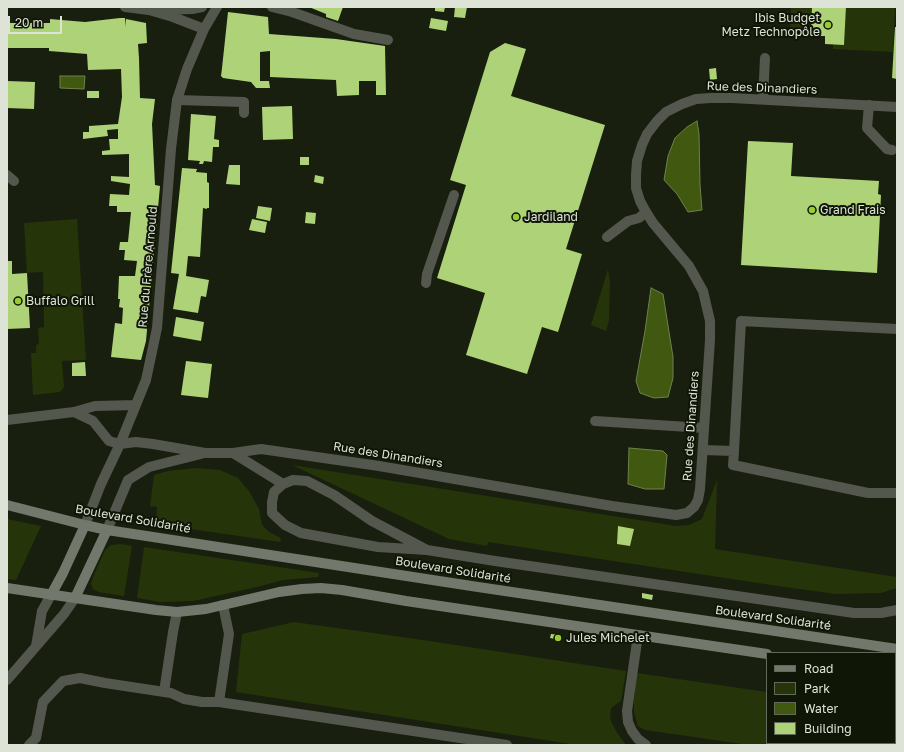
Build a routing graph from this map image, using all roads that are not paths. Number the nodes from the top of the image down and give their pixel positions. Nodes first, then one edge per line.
1 (126, 7) edge
2 (202, 7) edge
3 (217, 7) edge
4 (272, 7) edge
5 (149, 10) junction
6 (292, 10) edge
7 (204, 29) junction
8 (388, 40) dead end
9 (765, 58) dead end
10 (763, 99) junction
11 (177, 100) junction
12 (869, 105) junction
13 (897, 107) edge
14 (244, 113) dead end
15 (892, 150) dead end
16 (454, 195) dead end
17 (646, 212) junction
18 (607, 237) dead end
19 (426, 283) dead end
20 (897, 329) edge
21 (136, 405) junction
22 (74, 412) junction
23 (7, 420) edge
24 (595, 421) dead end
25 (704, 428) junction
26 (120, 444) junction
27 (702, 450) junction
28 (734, 451) junction
29 (205, 453) junction
30 (233, 453) junction
31 (283, 484) junction
32 (897, 493) edge
33 (7, 505) edge
34 (85, 525) junction
35 (107, 530) junction
36 (428, 550) junction
37 (7, 588) edge
38 (51, 595) junction
39 (75, 598) junction
40 (223, 605) junction
41 (897, 610) edge
42 (177, 612) junction
43 (638, 635) junction
44 (36, 646) junction
45 (897, 649) edge
46 (766, 654) edge
47 (7, 680) edge
48 (164, 692) junction
49 (216, 702) junction
50 (29, 745) edge
51 (507, 745) edge
52 (646, 745) edge

1 - 5 street
2 - 5 street
3 - 7 street, Rue du Frère Arnould
4 - 6 street
5 - 7 street
6 - 8 street
7 - 11 street, Rue du Frère Arnould
9 - 10 street
10 - 12 street, Rue des Dinandiers
10 - 17 street, Rue des Dinandiers
11 - 14 street
11 - 21 street, Rue du Frère Arnould
12 - 13 street, Rue des Dinandiers
12 - 15 street
16 - 19 street
17 - 18 street
17 - 25 street, Rue des Dinandiers
20 - 28 street
21 - 22 street
21 - 26 street, Rue du Frère Arnould
22 - 23 street
22 - 26 street
24 - 25 street
25 - 27 street, Rue des Dinandiers
26 - 29 street, Rue des Dinandiers
26 - 34 street, Rue du Frère Arnould
27 - 28 street
27 - 30 street, Rue des Dinandiers
28 - 32 street
29 - 30 street, Rue des Dinandiers
29 - 35 street, Rue des Dinandiers
30 - 31 street
31 - 36 street
31 - 36 street
33 - 34 main road, Boulevard Solidarité
34 - 35 main road, Boulevard Solidarité
34 - 38 main road
35 - 39 main road
35 - 45 main road, Boulevard Solidarité
36 - 41 street
37 - 38 main road
38 - 39 main road
38 - 44 street
39 - 42 main road
39 - 44 street
40 - 42 main road
40 - 43 main road
40 - 49 street
42 - 48 street
43 - 46 main road
43 - 52 street
44 - 47 street
48 - 49 street
48 - 50 street
49 - 51 street

